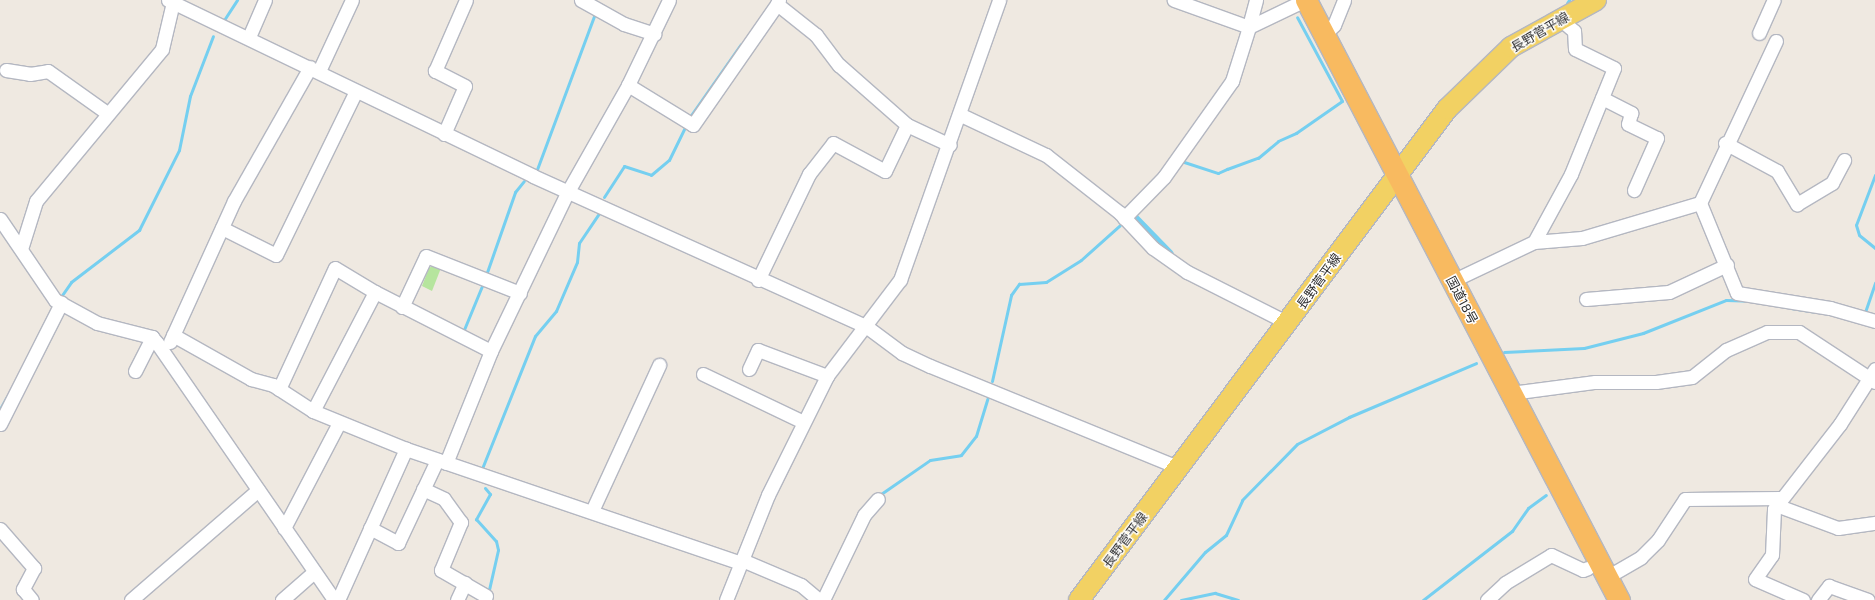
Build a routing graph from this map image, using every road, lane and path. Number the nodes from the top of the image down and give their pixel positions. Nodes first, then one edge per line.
1 (264, 0) edge
2 (352, 0) edge
3 (466, 0) edge
4 (581, 0) edge
5 (669, 0) edge
6 (999, 0) edge
7 (1174, 0) edge
8 (1256, 0) edge
9 (1306, 0) edge
10 (1344, 0) edge
11 (1596, 0) edge
12 (1774, 0) edge
13 (171, 1) edge
14 (778, 2) edge
15 (1562, 20) junction
16 (1248, 27) junction
17 (1759, 33) dead end
18 (654, 34) junction
19 (1324, 35) junction
20 (249, 37) junction
21 (1776, 41) dead end
22 (314, 69) junction
23 (6, 70) dead end
24 (628, 85) junction
25 (356, 91) junction
26 (1602, 98) junction
27 (107, 113) junction
28 (961, 115) junction
29 (907, 125) junction
30 (444, 134) junction
31 (1725, 143) junction
32 (950, 144) junction
33 (1844, 160) dead end
34 (1397, 175) junction
35 (1634, 190) dead end
36 (567, 193) junction
37 (1700, 202) junction
38 (1124, 218) junction
39 (0, 219) edge
40 (222, 228) junction
41 (1534, 242) junction
42 (21, 250) junction
43 (1727, 265) junction
44 (758, 280) junction
45 (1452, 280) junction
46 (375, 292) junction
47 (520, 293) junction
48 (1586, 298) dead end
49 (58, 302) junction
50 (402, 307) junction
51 (1867, 319) edge
52 (1288, 323) junction
53 (867, 327) junction
54 (174, 335) junction
55 (152, 338) junction
56 (491, 351) junction
57 (165, 353) junction
58 (659, 365) dead end
59 (750, 369) dead end
60 (135, 371) dead end
61 (703, 374) dead end
62 (827, 376) junction
63 (1873, 376) edge
64 (279, 389) junction
65 (1511, 393) junction
66 (314, 410) junction
67 (803, 422) junction
68 (339, 423) junction
69 (0, 424) edge
70 (406, 449) junction
71 (442, 461) junction
72 (1180, 468) junction
73 (423, 489) junction
74 (258, 490) junction
75 (878, 499) dead end
76 (1778, 502) junction
77 (592, 511) junction
78 (1875, 523) edge
79 (284, 528) junction
80 (370, 528) junction
81 (0, 529) edge
82 (741, 561) junction
83 (1588, 568) dead end
84 (314, 572) junction
85 (1607, 577) junction
86 (465, 583) junction
87 (486, 596) dead end
88 (32, 600) edge
89 (131, 600) edge
90 (282, 600) edge
91 (334, 600) edge
92 (338, 600) edge
93 (457, 600) edge
94 (726, 600) edge
95 (819, 600) edge
96 (823, 600) edge
97 (1079, 600) edge
98 (1487, 600) edge
99 (1619, 600) edge
100 (1803, 600) edge
101 (1818, 600) edge
102 (1868, 600) edge

1 - 20 street
2 - 22 street
3 - 30 street
4 - 18 street
5 - 18 street
6 - 28 street
7 - 16 street
8 - 16 street
9 - 16 street
9 - 19 highway, 国道18号
10 - 19 street
11 - 15 main road, 長野菅平線
12 - 17 street
13 - 20 street
13 - 27 street
14 - 24 street
14 - 29 street
15 - 26 street
15 - 34 main road, 長野菅平線
16 - 38 street
18 - 24 street
19 - 34 highway, 国道18号
20 - 22 street
21 - 31 street
22 - 25 street
22 - 40 street
23 - 27 street
24 - 36 street
25 - 30 street
25 - 40 street
26 - 35 street
26 - 41 street
27 - 42 street
28 - 32 street
28 - 38 street
29 - 32 street
29 - 44 street
30 - 36 street
31 - 33 street
31 - 37 street
32 - 53 street
34 - 45 highway, 国道18号
34 - 52 main road, 長野菅平線
36 - 44 street
36 - 47 street
37 - 41 street
37 - 43 street
38 - 52 street
39 - 42 street
40 - 54 street
41 - 45 street
42 - 49 street
43 - 48 street
43 - 51 street
44 - 53 street
45 - 65 highway, 国道18号
46 - 50 street
46 - 64 street
46 - 66 street
47 - 50 street
47 - 56 street
49 - 55 street
49 - 69 street
50 - 56 street
52 - 72 main road, 長野菅平線
53 - 62 street
53 - 72 street
54 - 57 street
54 - 64 street
55 - 57 street
55 - 60 street
56 - 71 street
57 - 74 street
58 - 77 street
59 - 62 street
61 - 67 street
62 - 67 street
63 - 65 street
63 - 76 street
64 - 66 street
65 - 85 highway, 国道18号
66 - 68 street
67 - 82 street
68 - 70 street
68 - 79 street
70 - 71 street
70 - 80 street
71 - 73 street
71 - 77 street
72 - 97 main road, 長野菅平線
73 - 80 street
73 - 86 street
74 - 79 street
74 - 89 street
75 - 96 street
76 - 78 street
76 - 85 street
76 - 100 street
77 - 82 street
79 - 84 street
80 - 92 street
81 - 88 street
82 - 94 street
82 - 95 street
83 - 98 street
84 - 90 street
84 - 91 street
85 - 99 highway, 国道18号
86 - 87 street
86 - 93 street
101 - 102 street

